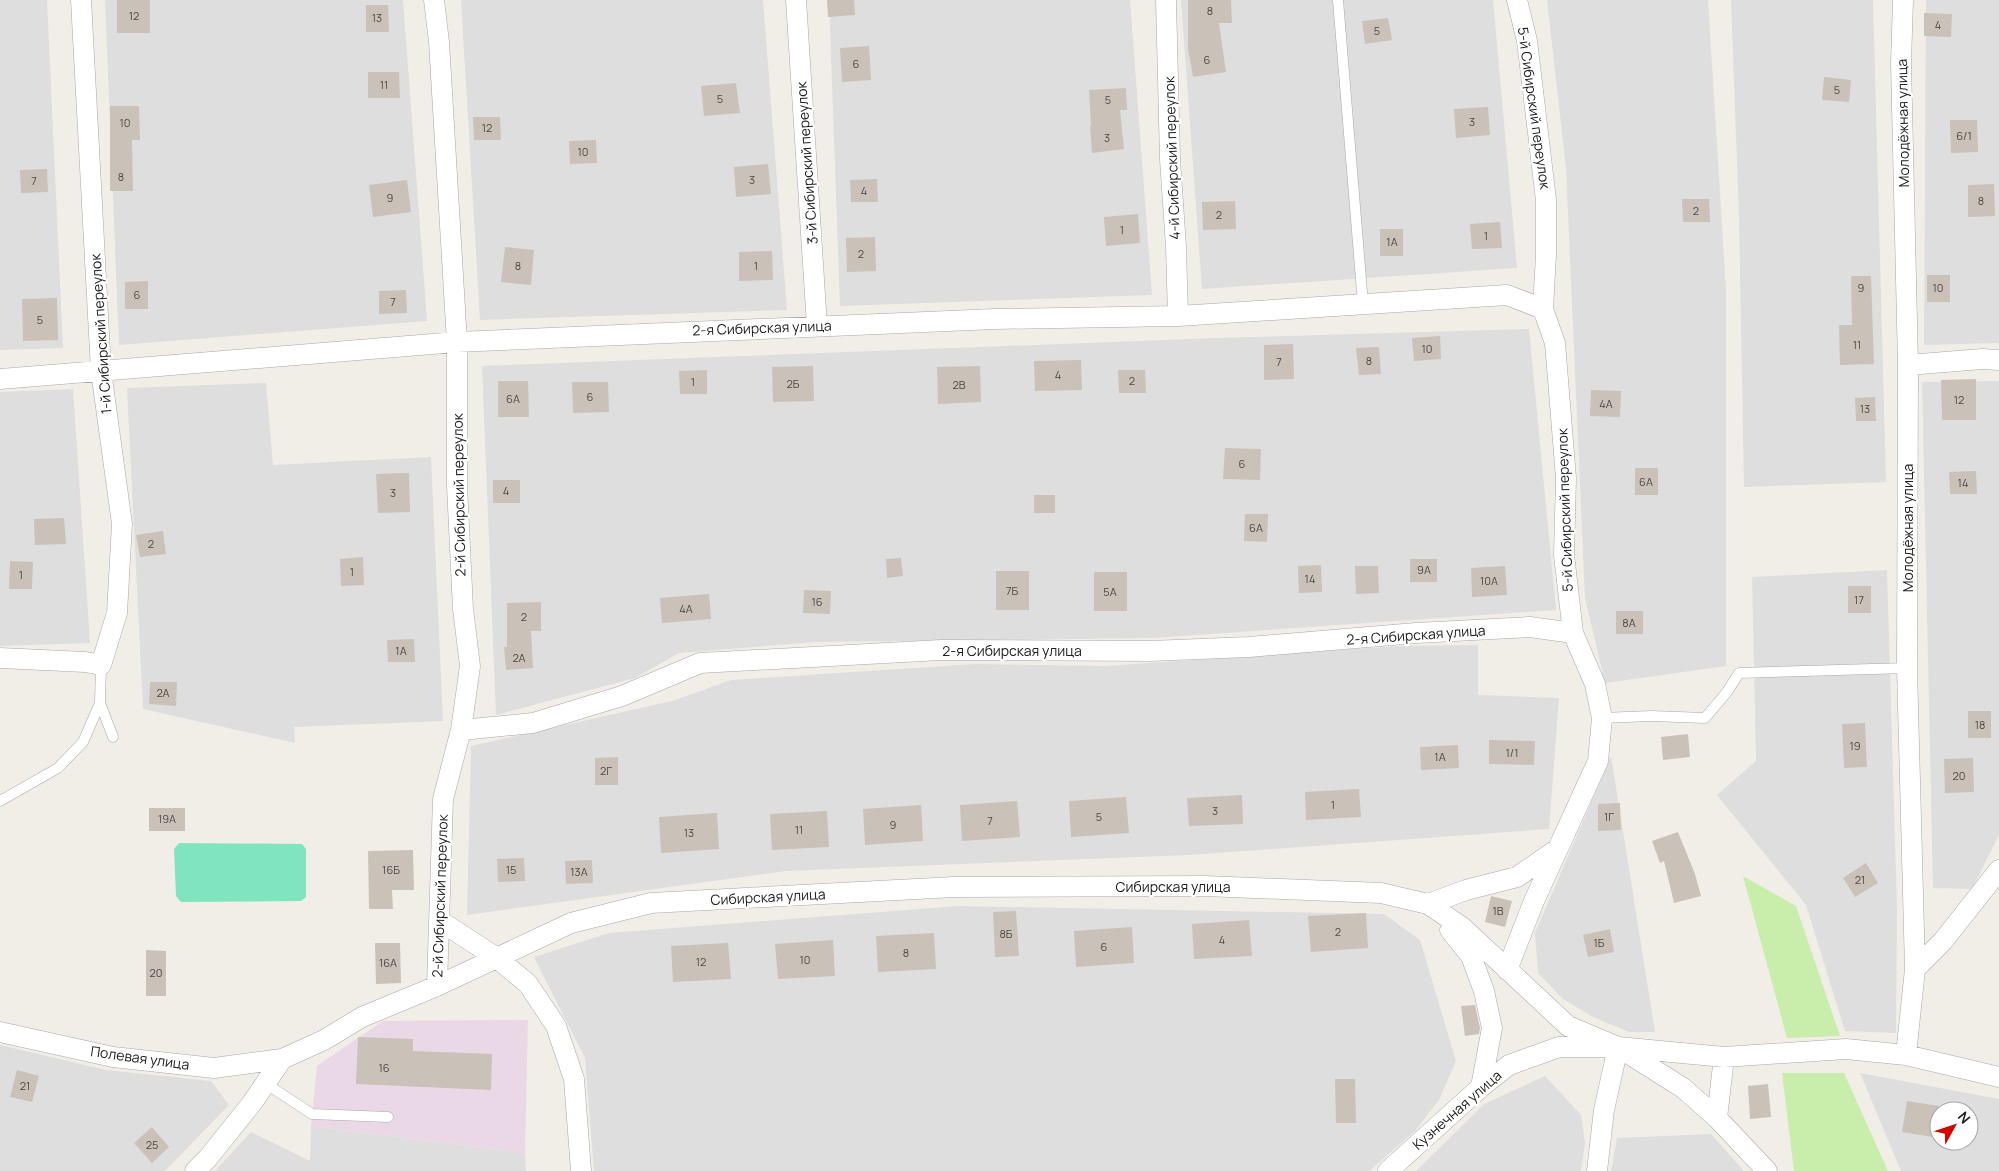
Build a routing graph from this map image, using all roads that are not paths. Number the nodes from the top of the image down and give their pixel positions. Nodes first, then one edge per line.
1 (81, 0) edge
2 (434, 0) edge
3 (796, 0) edge
4 (1166, 0) edge
5 (1338, 0) edge
6 (1517, 0) edge
7 (1903, 0) edge
8 (1363, 304) junction
9 (1543, 308) junction
10 (1178, 316) junction
11 (818, 326) junction
12 (457, 342) junction
13 (1999, 360) edge
14 (1908, 365) junction
15 (101, 371) junction
16 (0, 380) edge
17 (1573, 634) junction
18 (0, 658) edge
19 (101, 665) junction
20 (1908, 668) junction
21 (100, 703) junction
22 (1602, 718) junction
23 (461, 730) junction
24 (113, 736) dead end
25 (0, 801) edge
26 (1556, 850) junction
27 (1999, 870) edge
28 (1428, 904) junction
29 (440, 921) junction
30 (497, 958) junction
31 (1915, 969) junction
32 (1507, 970) junction
33 (437, 986) junction
34 (0, 1032) edge
35 (1618, 1047) junction
36 (1906, 1055) junction
37 (1724, 1058) junction
38 (282, 1059) junction
39 (1999, 1076) edge
40 (265, 1083) junction
41 (1481, 1087) junction
42 (388, 1117) dead end
43 (1717, 1118) junction
44 (195, 1171) edge
45 (581, 1171) edge
46 (1388, 1171) edge
47 (1597, 1171) edge
48 (1767, 1171) edge

1 - 15 street, 1-й Сибирский переулок
2 - 12 street, 2-й Сибирский переулок
3 - 11 street, 3-й Сибирский переулок
4 - 10 street, 4-й Сибирский переулок
5 - 8 lane
6 - 9 street, 5-й Сибирский переулок
7 - 14 street, Молодёжная улица
8 - 9 street, 2-я Сибирская улица
8 - 10 street, 2-я Сибирская улица
9 - 17 street, 5-й Сибирский переулок
10 - 11 street, 2-я Сибирская улица
11 - 12 street, 2-я Сибирская улица
12 - 15 street, 2-я Сибирская улица
12 - 23 street, 2-й Сибирский переулок
13 - 14 street
14 - 20 street, Молодёжная улица
15 - 16 street, 2-я Сибирская улица
15 - 19 street, 1-й Сибирский переулок
17 - 22 street, 5-й Сибирский переулок
17 - 23 street, 2-я Сибирская улица
18 - 19 street
19 - 21 lane
20 - 22 lane
20 - 31 street, Молодёжная улица
21 - 24 lane
21 - 25 lane
22 - 26 street, 5-й Сибирский переулок
23 - 29 street, 2-й Сибирский переулок
26 - 28 street
26 - 32 street, 5-й Сибирский переулок
27 - 31 street
28 - 30 street, Сибирская улица
28 - 32 street
28 - 41 street
29 - 30 street
29 - 33 street, 2-й Сибирский переулок
30 - 33 street, Сибирская улица
30 - 45 street
31 - 36 street, Молодёжная улица
32 - 35 street
33 - 38 street, Сибирская улица
34 - 38 street, Полевая улица
35 - 37 street
35 - 41 street, Кузнечная улица
35 - 43 street
35 - 47 street
36 - 37 street
36 - 39 street
37 - 43 street
38 - 40 street
40 - 42 lane
40 - 44 street
41 - 46 street, Кузнечная улица
43 - 48 street

